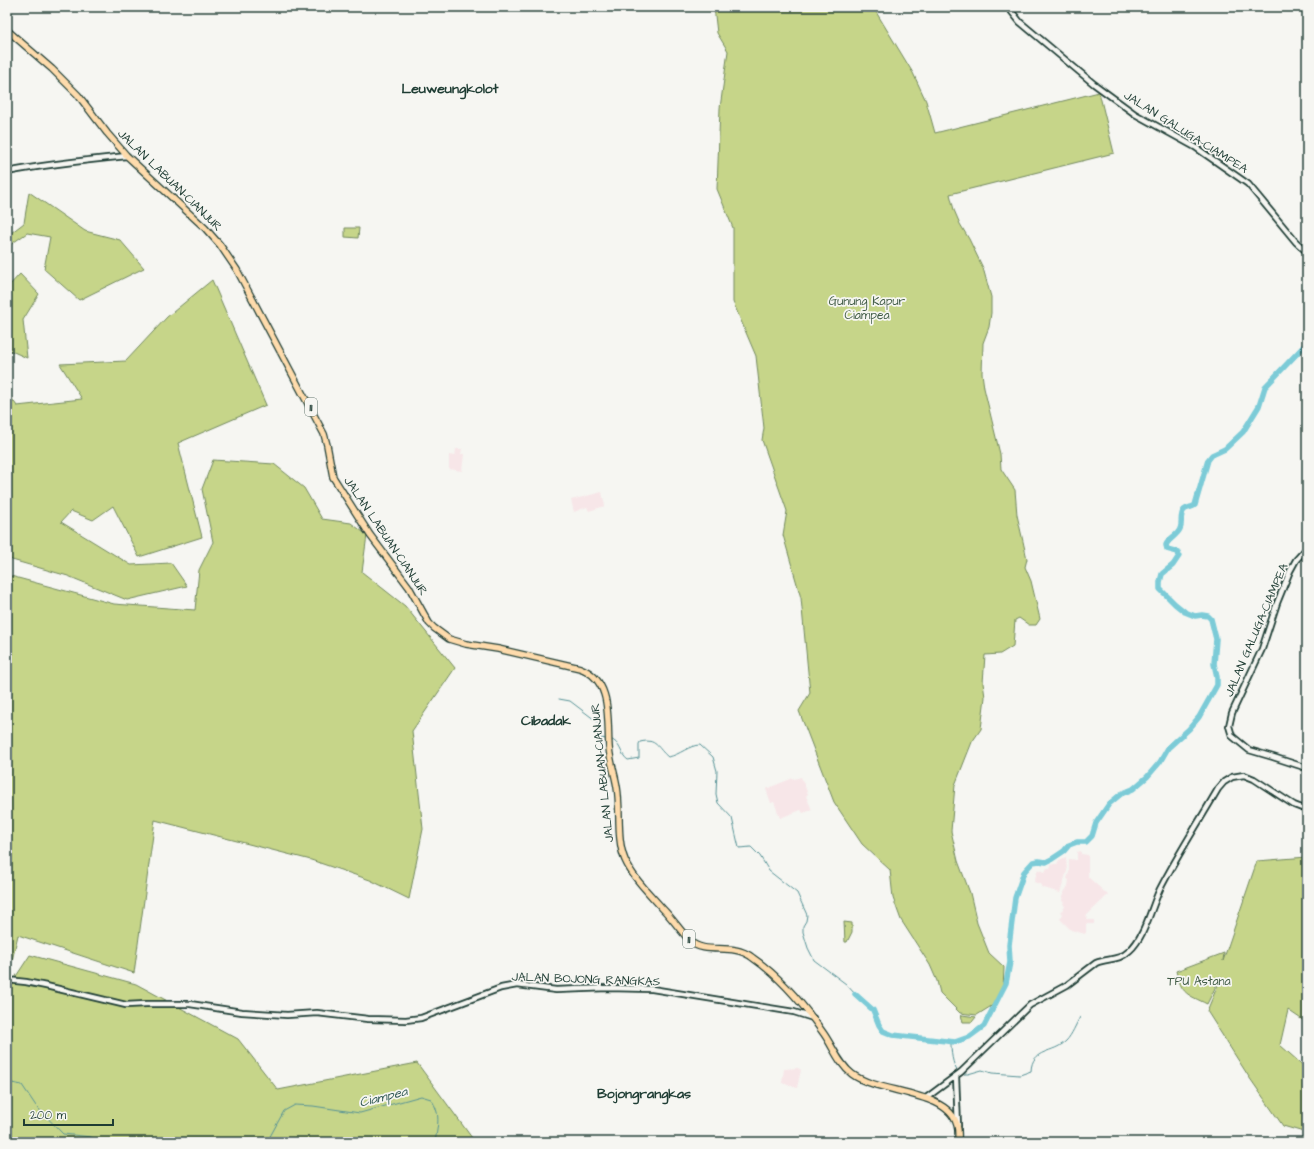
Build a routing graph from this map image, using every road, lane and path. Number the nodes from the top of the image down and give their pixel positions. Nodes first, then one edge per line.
1 (1008, 7) edge
2 (7, 30) edge
3 (128, 156) junction
4 (7, 172) edge
5 (1307, 252) edge
6 (1307, 548) edge
7 (1307, 768) edge
8 (1307, 810) edge
9 (7, 980) edge
10 (812, 1018) junction
11 (956, 1076) junction
12 (926, 1098) junction
13 (958, 1126) junction
14 (958, 1142) edge

1 - 5 main road, JALAN GALUGA–CIAMPEA
2 - 3 highway, JALAN LABUAN-CIANJUR / 11
3 - 4 main road
3 - 10 highway, JALAN LABUAN-CIANJUR / 11
6 - 7 main road, JALAN GALUGA–CIAMPEA
8 - 11 main road
9 - 10 main road, JALAN BOJONG RANGKAS
10 - 12 highway, JALAN LABUAN-CIANJUR / 11
11 - 12 main road
11 - 13 main road
12 - 13 highway, 11
13 - 14 highway

